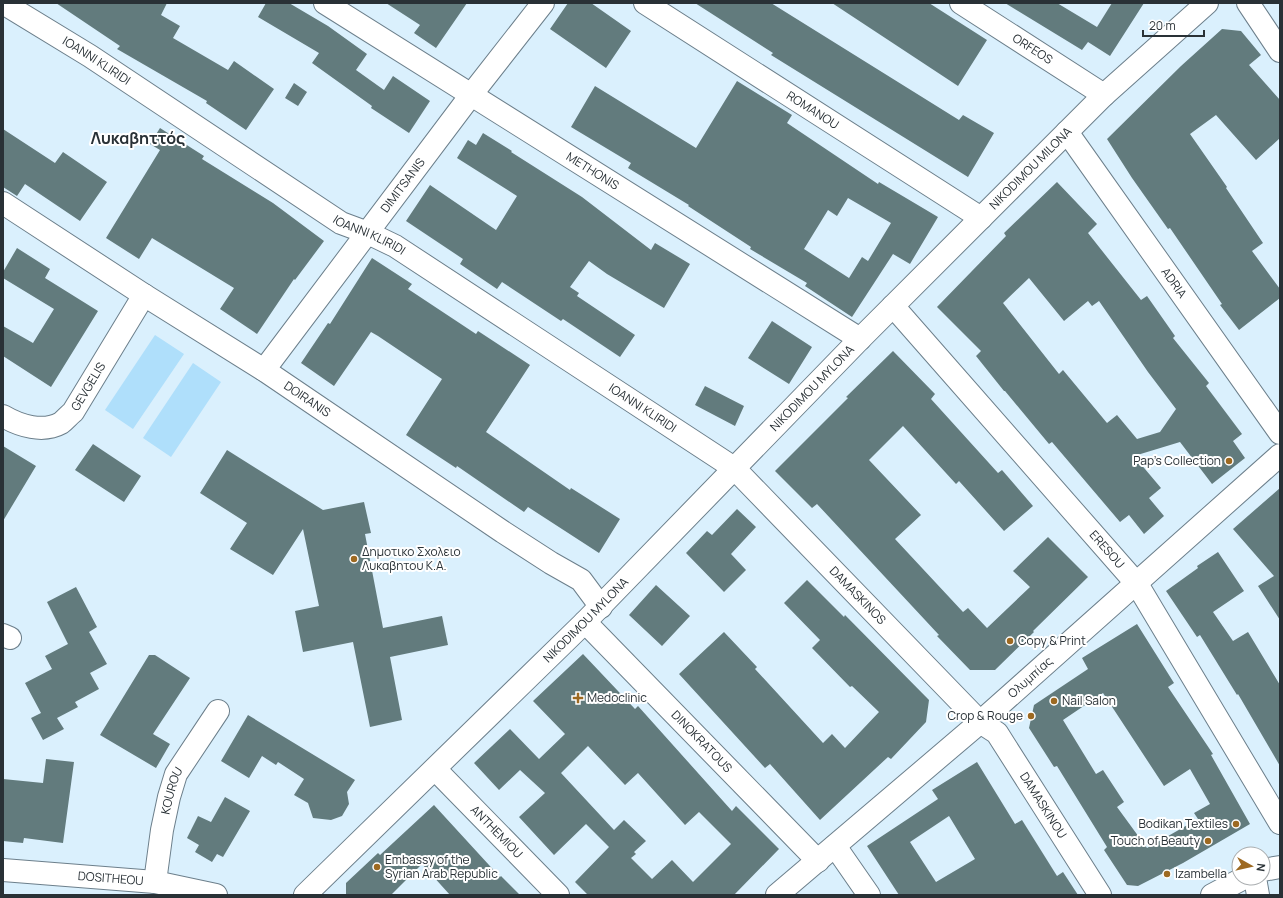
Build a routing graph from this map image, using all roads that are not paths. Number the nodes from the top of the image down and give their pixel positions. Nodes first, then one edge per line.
1 (3, 3) edge
2 (325, 3) edge
3 (543, 3) edge
4 (644, 3) edge
5 (961, 3) edge
6 (1207, 3) edge
7 (1248, 3) edge
8 (1280, 51) edge
9 (471, 95) junction
10 (1104, 95) junction
11 (1067, 132) junction
12 (3, 203) edge
13 (981, 218) junction
14 (368, 234) junction
15 (144, 295) junction
16 (893, 306) junction
17 (860, 339) junction
18 (264, 370) junction
19 (3, 416) edge
20 (1280, 433) edge
21 (1280, 455) edge
22 (734, 468) junction
23 (1137, 584) junction
24 (601, 606) junction
25 (585, 622) junction
26 (218, 711) dead end
27 (980, 722) junction
28 (436, 769) junction
29 (1280, 823) edge
30 (835, 846) junction
31 (818, 861) junction
32 (3, 870) edge
33 (155, 882) junction
34 (1231, 885) edge
35 (216, 895) edge
36 (305, 895) edge
37 (558, 895) edge
38 (777, 895) edge
39 (869, 895) edge
40 (1100, 895) edge
41 (1212, 895) edge

1 - 14 street, IOANNI KLIRIDI
2 - 9 street, METHONIS
3 - 9 street, DIMITSANIS
4 - 13 street, ROMANOU
5 - 10 street, ORFEOS
6 - 10 street, NIKODIMOU MILONA
7 - 8 street
9 - 14 street, DIMITSANIS
9 - 17 street, METHONIS
10 - 11 street, NIKODIMOU MILONA
11 - 13 street, NIKODIMOU MILONA
11 - 20 street, ADRIA
12 - 15 street, DOIRANIS
13 - 16 street, NIKODIMOU MILONA
14 - 18 street, DIMITSANIS
14 - 22 street, IOANNI KLIRIDI
15 - 18 street, DOIRANIS
15 - 19 street, GEVGELIS
16 - 17 street, NIKODIMOU MILONA
16 - 23 street, ERESOU
17 - 22 street, NIKODIMOU MYLONA
18 - 24 street, DOIRANIS
21 - 23 street, Ολυμπίας
22 - 24 street, NIKODIMOU MYLONA
22 - 27 street, DAMASKINOS
23 - 27 street, Ολυμπίας
23 - 29 street, ERESOU
24 - 25 street, NIKODIMOU MYLONA
25 - 28 street, NIKODIMOU MYLONA
25 - 31 street, DINOKRATOUS
26 - 33 street, KOUROU
27 - 30 street, Ολυμπίας
27 - 40 street, DAMASKINOU
28 - 36 street, NIKODIMOU MYLONA
28 - 37 street, ANTHEMIOU
30 - 31 street, Ολυμπίας
30 - 39 street
31 - 38 street, Ολυμπίας
32 - 33 street, DOSITHEOU
33 - 35 street, DOSITHEOU
34 - 41 street

